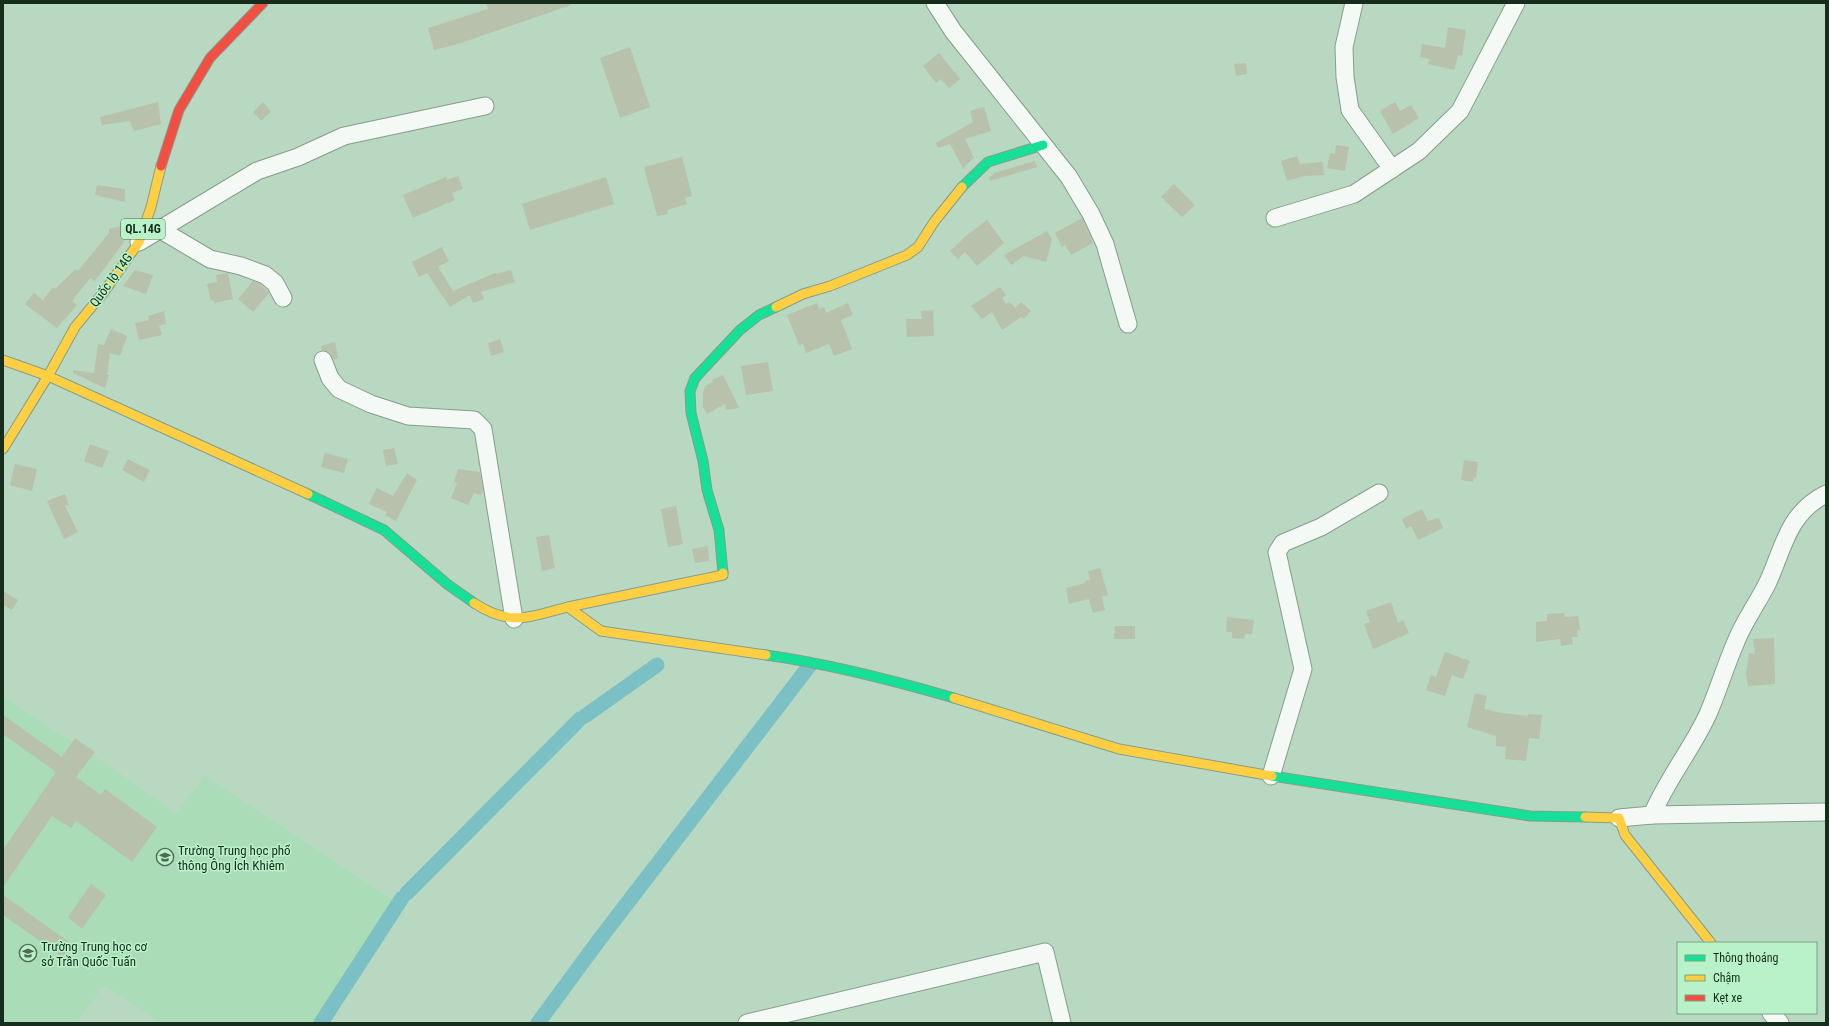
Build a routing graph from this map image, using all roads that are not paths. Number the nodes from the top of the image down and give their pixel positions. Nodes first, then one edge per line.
1 (263, 3) edge
2 (935, 3) edge
3 (1354, 3) edge
4 (1516, 3) edge
5 (485, 106) dead end
6 (1043, 145) junction
7 (1392, 169) junction
8 (1275, 218) dead end
9 (161, 230) junction
10 (139, 242) junction
11 (282, 298) dead end
12 (1128, 324) dead end
13 (3, 360) edge
14 (323, 360) dead end
15 (48, 376) junction
16 (3, 449) edge
17 (1379, 493) dead end
18 (1826, 494) edge
19 (568, 607) junction
20 (514, 619) junction
21 (1271, 776) junction
22 (1826, 812) edge
23 (1652, 814) junction
24 (1619, 818) junction
25 (1710, 942) edge
26 (1772, 1014) edge
27 (747, 1023) edge
28 (1062, 1023) edge
29 (1780, 1023) edge

1 - 10 street, Quốc lộ 14G / QL.14G
2 - 6 street
3 - 7 street
4 - 7 street
5 - 9 street
6 - 12 street
6 - 19 street
7 - 8 street
9 - 10 street
9 - 11 street
10 - 15 street, Quốc lộ 14G / QL.14G
13 - 15 street
14 - 20 street
15 - 16 street, Quốc lộ 14G / QL.14G
15 - 20 street
17 - 21 street
18 - 23 street
19 - 20 street
19 - 21 street
21 - 24 street
22 - 23 street
23 - 24 street
24 - 25 street
26 - 29 street
27 - 28 street

